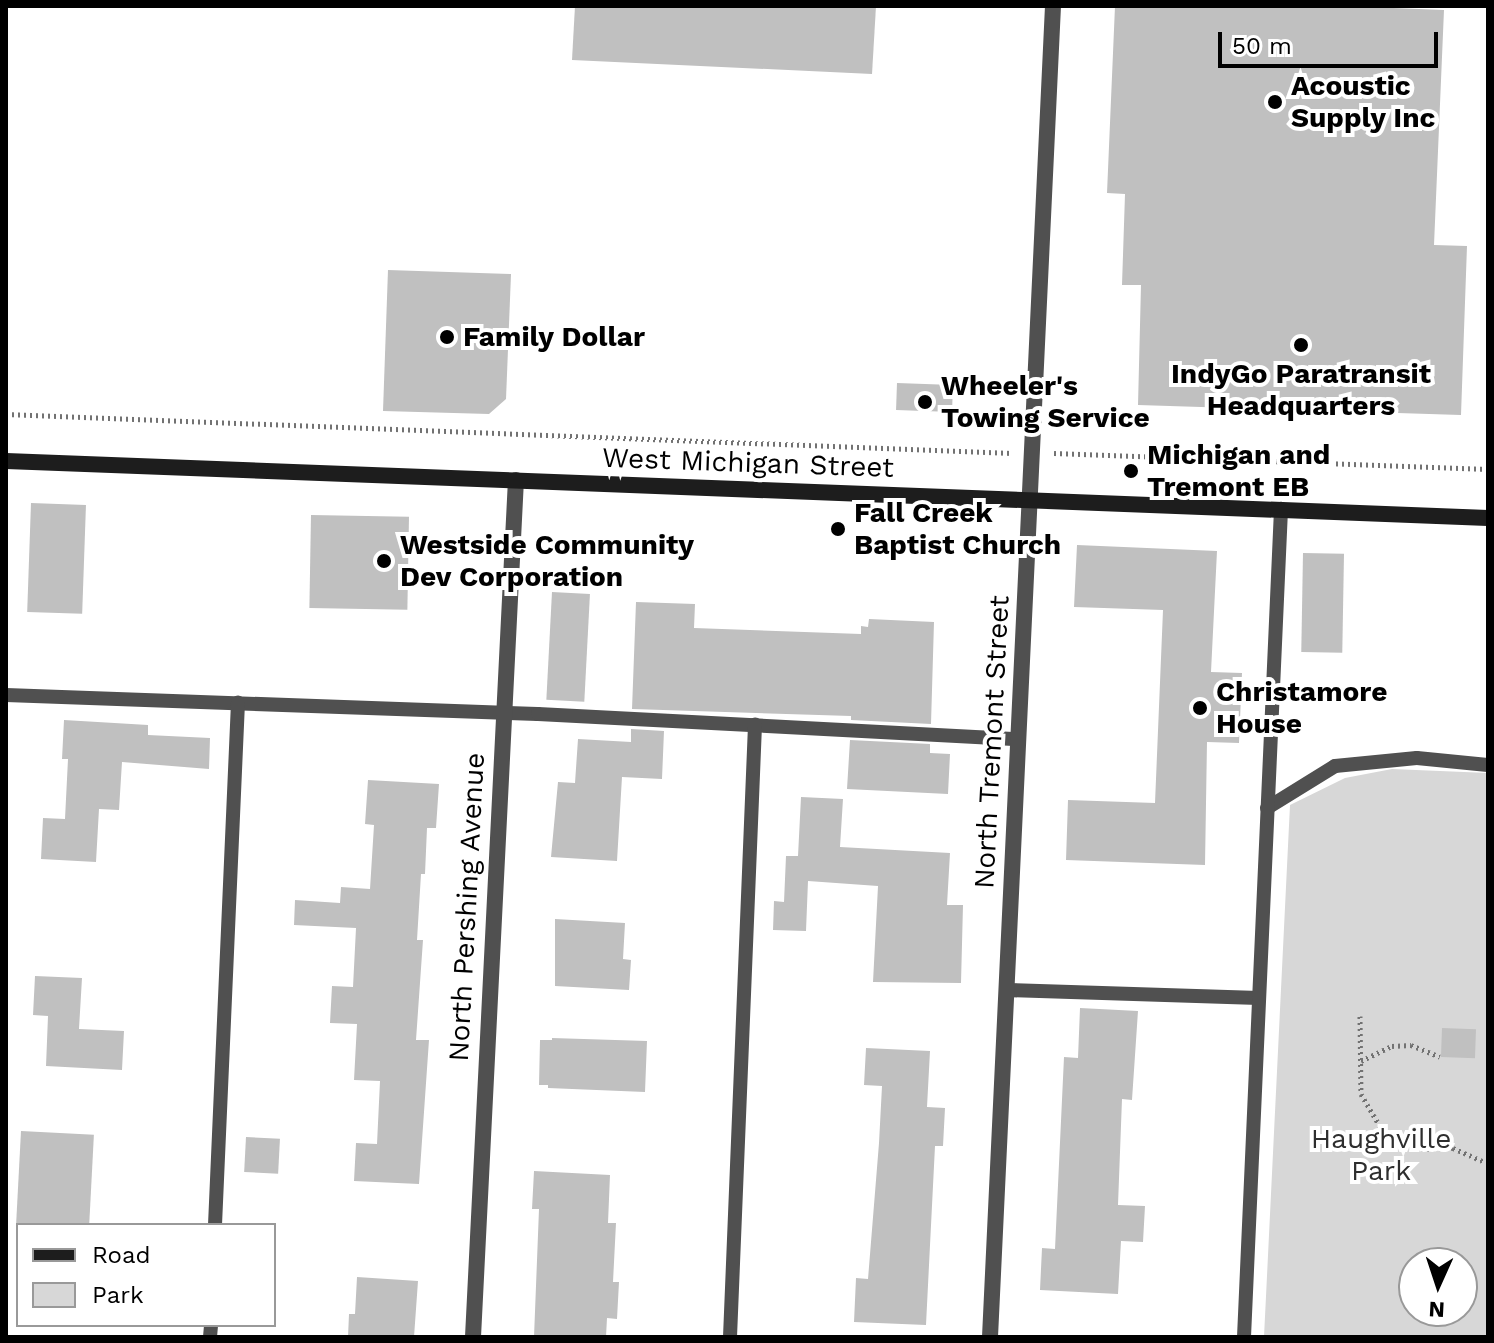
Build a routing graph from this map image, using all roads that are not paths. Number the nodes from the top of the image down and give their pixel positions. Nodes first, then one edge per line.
1 (1053, 6) edge
2 (6, 461) edge
3 (516, 480) junction
4 (1030, 500) junction
5 (1281, 509) junction
6 (1488, 518) edge
7 (6, 695) edge
8 (238, 703) junction
9 (502, 713) junction
10 (755, 725) junction
11 (1018, 739) junction
12 (1488, 765) edge
13 (1267, 808) junction
14 (1006, 990) junction
15 (1259, 998) junction
16 (215, 1223) edge
17 (473, 1337) edge
18 (730, 1337) edge
19 (990, 1337) edge
20 (1244, 1337) edge

1 - 4 street, North Tremont Street
2 - 3 main road, West Michigan Street
3 - 4 main road, West Michigan Street
3 - 9 street, North Pershing Avenue
4 - 5 main road, West Michigan Street
4 - 11 street, North Tremont Street
5 - 6 main road, West Michigan Street
5 - 13 lane
7 - 8 lane
8 - 9 lane
8 - 16 lane
9 - 10 lane
9 - 17 street, North Pershing Avenue
10 - 11 lane
10 - 18 lane
11 - 14 street, North Tremont Street
12 - 13 lane
13 - 15 lane
14 - 15 lane
14 - 19 street, North Tremont Street
15 - 20 lane

